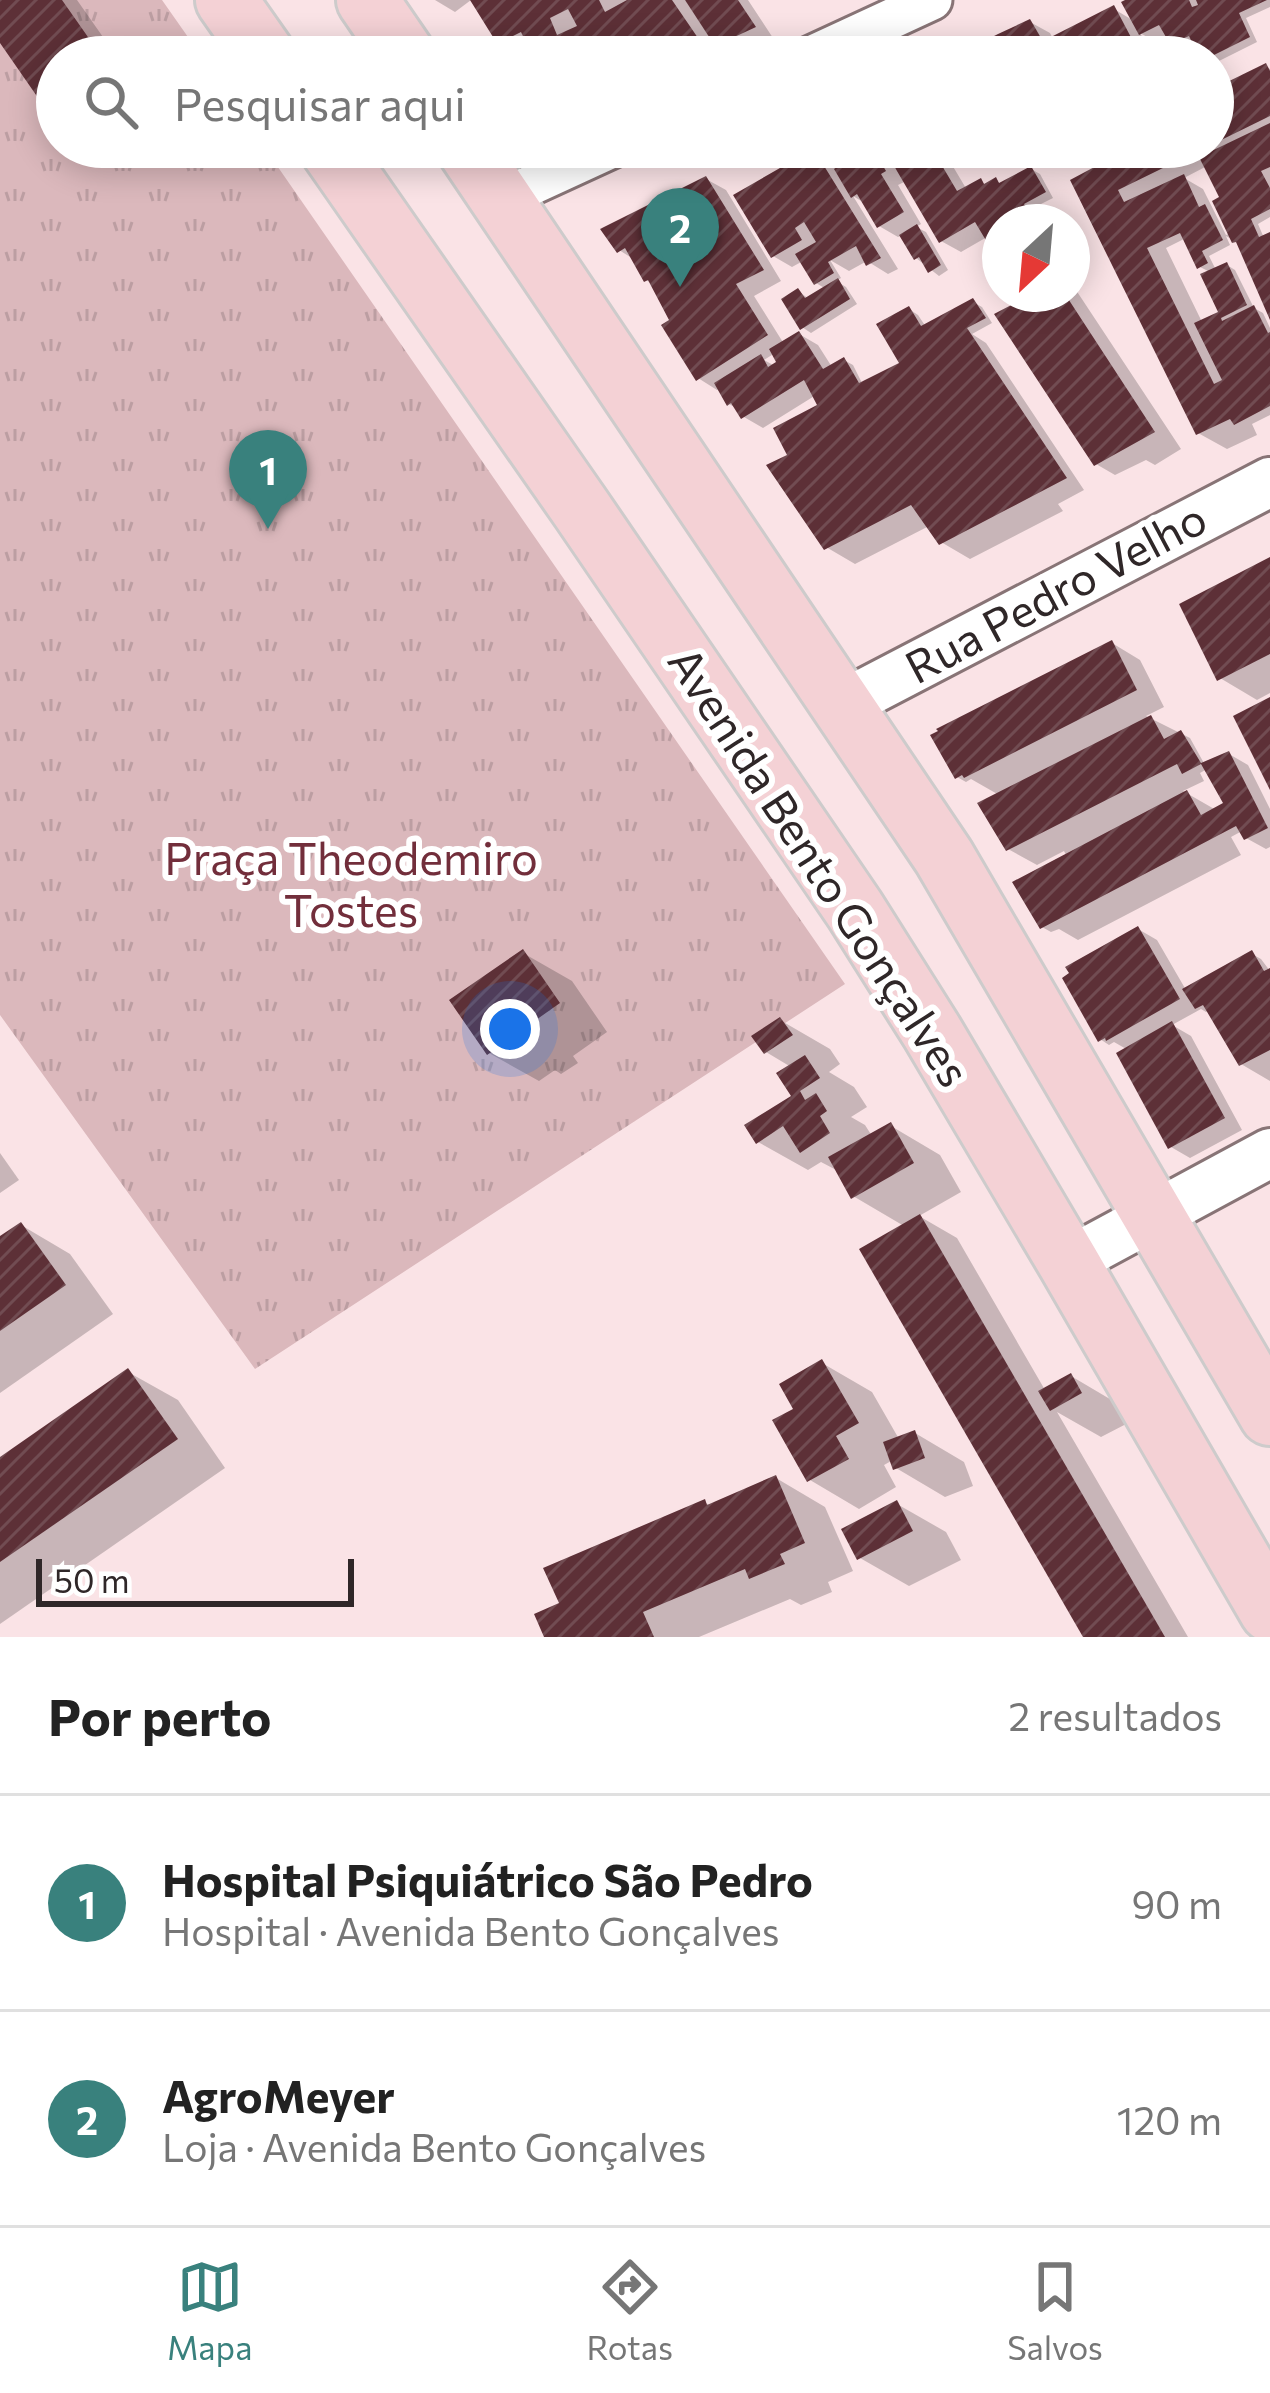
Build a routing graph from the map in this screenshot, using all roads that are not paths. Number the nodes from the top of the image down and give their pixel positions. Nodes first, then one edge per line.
1 (226, 0) edge
2 (368, 0) edge
3 (932, 0) edge
4 (878, 11) edge
5 (251, 36) edge
6 (392, 36) edge
7 (840, 36) edge
8 (344, 168) edge
9 (480, 168) edge
10 (568, 168) edge
11 (501, 199) junction
12 (1270, 482) edge
13 (842, 705) junction
14 (1270, 1153) edge
15 (1154, 1215) junction
16 (1068, 1262) junction
17 (1270, 1415) edge
18 (1270, 1611) edge

1 - 5 main road
2 - 6 main road
3 - 4 street
4 - 7 street
8 - 16 main road, Avenida Bento Gonçalves
9 - 11 main road
10 - 11 street
11 - 13 main road
12 - 13 street, Rua Pedro Velho
13 - 15 main road
14 - 15 street
15 - 16 street
15 - 17 main road
16 - 18 main road, Avenida Bento Gonçalves

